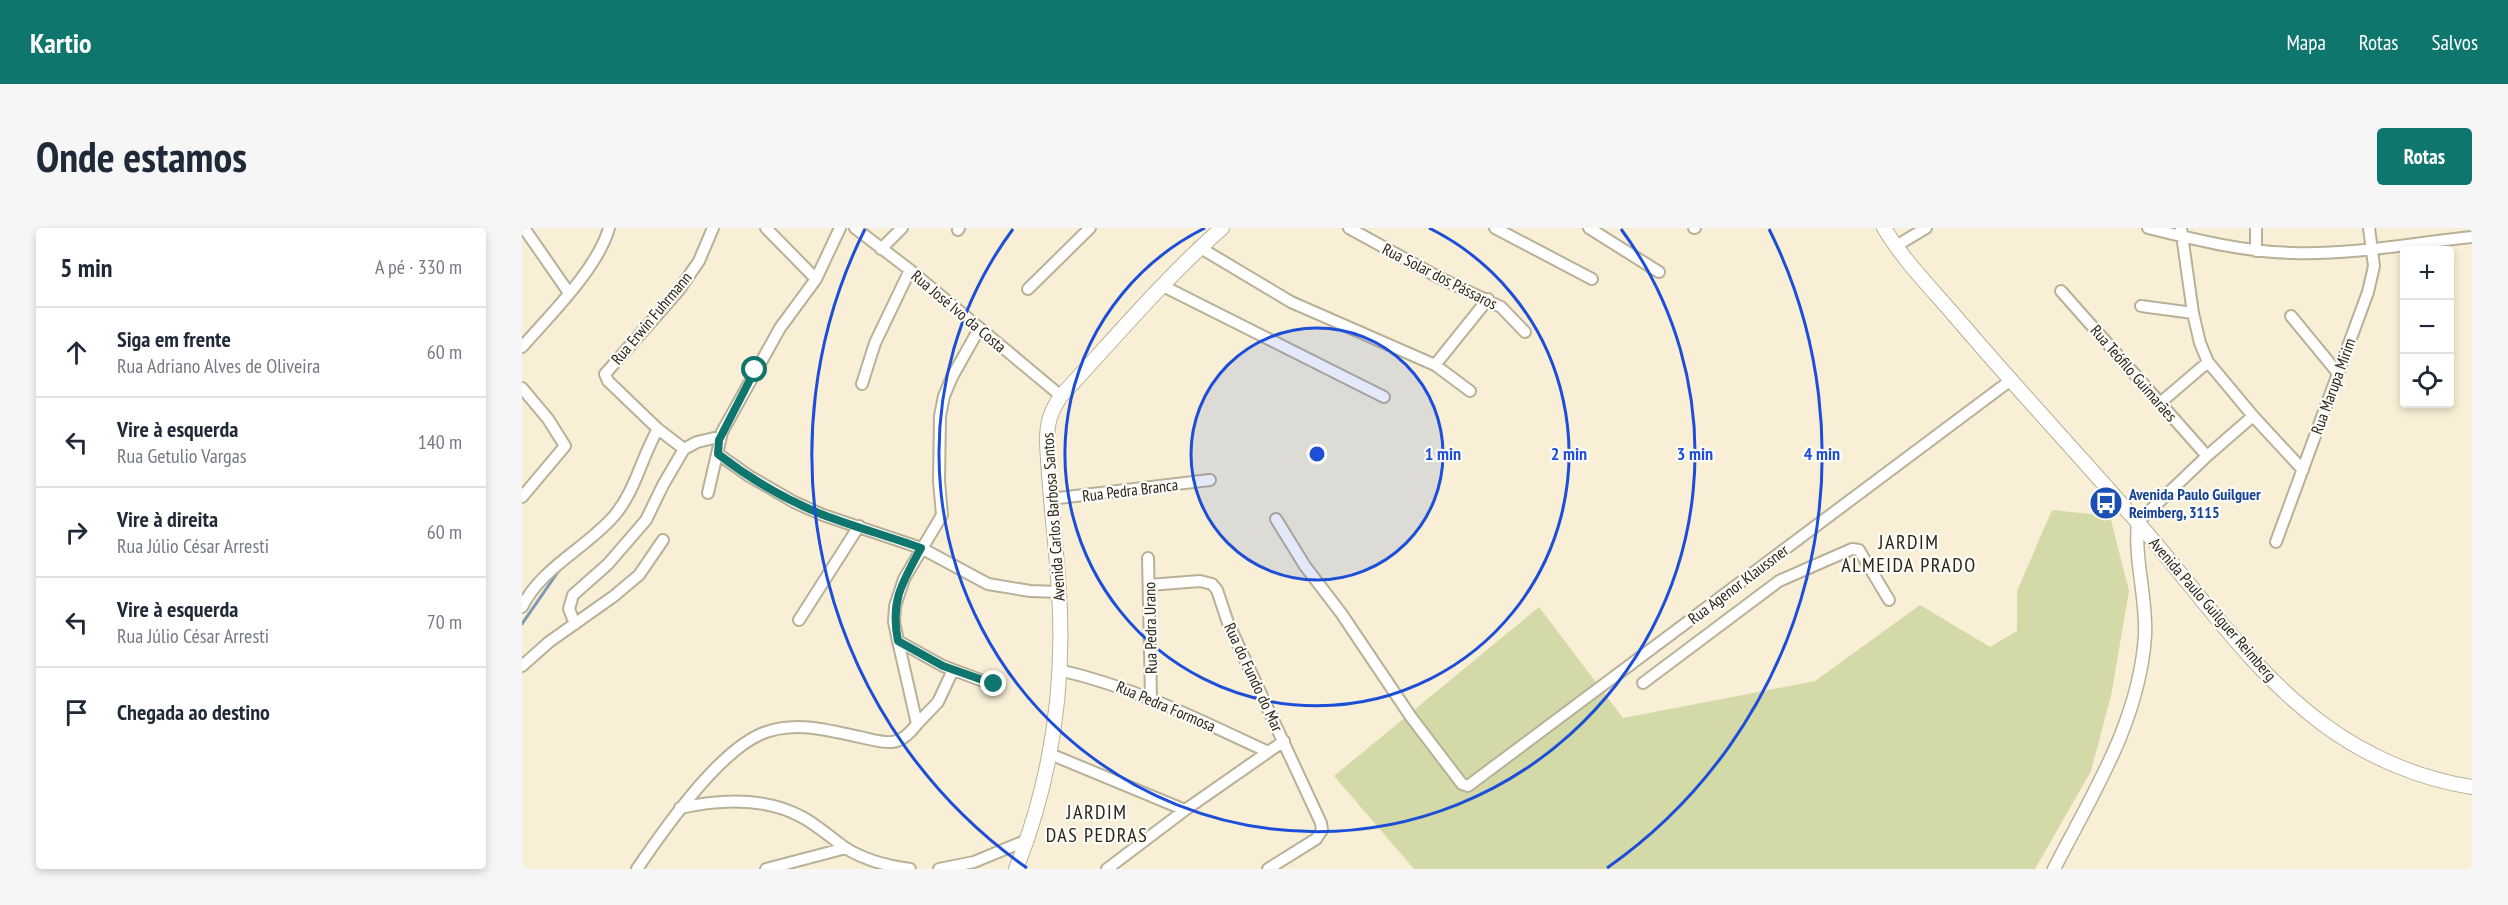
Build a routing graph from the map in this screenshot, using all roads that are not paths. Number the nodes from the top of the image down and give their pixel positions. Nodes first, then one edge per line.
1 (524, 228) edge
2 (609, 228) edge
3 (713, 228) edge
4 (766, 228) edge
5 (840, 228) edge
6 (855, 228) edge
7 (902, 228) edge
8 (1090, 228) edge
9 (1222, 228) edge
10 (1349, 228) edge
11 (1495, 228) edge
12 (1589, 228) edge
13 (1884, 228) edge
14 (1926, 228) edge
15 (2148, 228) edge
16 (2256, 228) edge
17 (2369, 228) edge
18 (2181, 232) edge
19 (2472, 237) edge
20 (1896, 246) junction
21 (1199, 248) junction
22 (2372, 248) junction
23 (882, 249) junction
24 (2256, 251) junction
25 (909, 270) junction
26 (1659, 272) dead end
27 (816, 279) junction
28 (1592, 279) dead end
29 (1163, 286) junction
30 (1028, 289) dead end
31 (2061, 291) dead end
32 (569, 293) junction
33 (1488, 300) junction
34 (2141, 306) dead end
35 (2193, 313) junction
36 (2291, 316) dead end
37 (979, 329) junction
38 (1525, 332) dead end
39 (522, 347) edge
40 (2208, 362) junction
41 (1435, 365) junction
42 (2337, 372) junction
43 (2011, 380) junction
44 (862, 384) dead end
45 (522, 388) edge
46 (1470, 391) dead end
47 (1061, 396) junction
48 (1384, 397) dead end
49 (2160, 403) junction
50 (2253, 416) junction
51 (658, 429) junction
52 (719, 440) junction
53 (684, 449) junction
54 (718, 454) junction
55 (2206, 456) junction
56 (2303, 470) junction
57 (1210, 480) dead end
58 (708, 493) dead end
59 (522, 496) edge
60 (1050, 499) junction
61 (1276, 519) dead end
62 (2138, 522) junction
63 (859, 526) junction
64 (663, 540) dead end
65 (2276, 542) dead end
66 (921, 548) junction
67 (1148, 558) dead end
68 (1764, 564) junction
69 (1776, 582) junction
70 (1149, 585) junction
71 (1059, 592) junction
72 (1889, 600) dead end
73 (522, 607) edge
74 (799, 620) dead end
75 (575, 624) junction
76 (898, 641) junction
77 (522, 666) edge
78 (953, 670) junction
79 (1059, 670) junction
80 (1643, 683) dead end
81 (994, 684) dead end
82 (1151, 697) junction
83 (917, 724) junction
84 (1284, 741) junction
85 (1268, 752) junction
86 (1050, 754) junction
87 (2472, 786) edge
88 (680, 808) junction
89 (1185, 810) junction
90 (1027, 840) junction
91 (846, 848) junction
92 (637, 869) edge
93 (766, 869) edge
94 (909, 869) edge
95 (939, 869) edge
96 (1016, 869) edge
97 (1107, 869) edge
98 (1268, 869) edge
99 (2054, 869) edge

1 - 32 street
2 - 32 street
3 - 51 street, Rua Erwin Fuhrmann
4 - 27 street
5 - 27 street
6 - 23 street, Rua José Ivo da Costa
7 - 23 street
8 - 30 street
9 - 21 main road, Avenida Carlos Barbosa Santos
10 - 33 street, Rua Solar dos Pássaros
11 - 28 street
12 - 26 street
13 - 20 main road, Avenida Paulo Guilguer Reimberg
14 - 20 street
15 - 18 street
16 - 24 street
17 - 22 street, Rua Marupa Mirim
18 - 24 street
18 - 35 street
19 - 22 street
20 - 43 main road, Avenida Paulo Guilguer Reimberg
21 - 29 main road, Avenida Carlos Barbosa Santos
21 - 41 street
22 - 24 street
22 - 42 street, Rua Marupa Mirim
23 - 25 street, Rua José Ivo da Costa
25 - 37 street, Rua José Ivo da Costa
25 - 44 street
27 - 52 street
29 - 47 main road, Avenida Carlos Barbosa Santos
29 - 48 street
31 - 49 street, Rua Teófilo Guimarães
32 - 39 street
33 - 38 street, Rua Solar dos Pássaros
33 - 41 street
34 - 35 street
35 - 40 street
36 - 42 street
37 - 47 street, Rua José Ivo da Costa
37 - 66 street
40 - 49 street
40 - 50 street
41 - 46 street
42 - 56 street, Rua Marupa Mirim
43 - 62 main road, Avenida Paulo Guilguer Reimberg
43 - 68 street, Rua Agenor Klaussner
45 - 59 street
47 - 60 main road, Avenida Carlos Barbosa Santos
49 - 55 street, Rua Teófilo Guimarães
50 - 55 street
50 - 56 street
51 - 53 street
51 - 73 street
52 - 53 street
52 - 54 street
53 - 75 street
54 - 58 street
54 - 63 street
55 - 62 street
56 - 65 street, Rua Marupa Mirim
57 - 60 street, Rua Pedra Branca
60 - 71 main road, Avenida Carlos Barbosa Santos
61 - 68 street, Rua Agenor Klaussner
62 - 87 main road, Avenida Paulo Guilguer Reimberg
62 - 99 street
63 - 66 street
63 - 74 street
64 - 75 street
66 - 71 street
66 - 76 street
67 - 70 street, Rua Pedra Urano
68 - 69 street
69 - 72 street
69 - 80 street
70 - 82 street, Rua Pedra Urano
70 - 84 street, Rua do Fundo do Mar
71 - 79 main road, Avenida Carlos Barbosa Santos
75 - 77 street
76 - 78 street
76 - 83 street
78 - 81 street
78 - 83 street
79 - 82 street, Rua Pedra Formosa
79 - 86 main road, Avenida Carlos Barbosa Santos
82 - 85 street, Rua Pedra Formosa
83 - 88 street
84 - 85 street
84 - 98 street, Rua do Fundo do Mar
85 - 89 street
86 - 89 street
86 - 90 main road, Avenida Carlos Barbosa Santos
88 - 91 street
88 - 92 street
89 - 97 street
90 - 95 street
90 - 96 main road, Avenida Carlos Barbosa Santos
91 - 93 street
91 - 94 street

